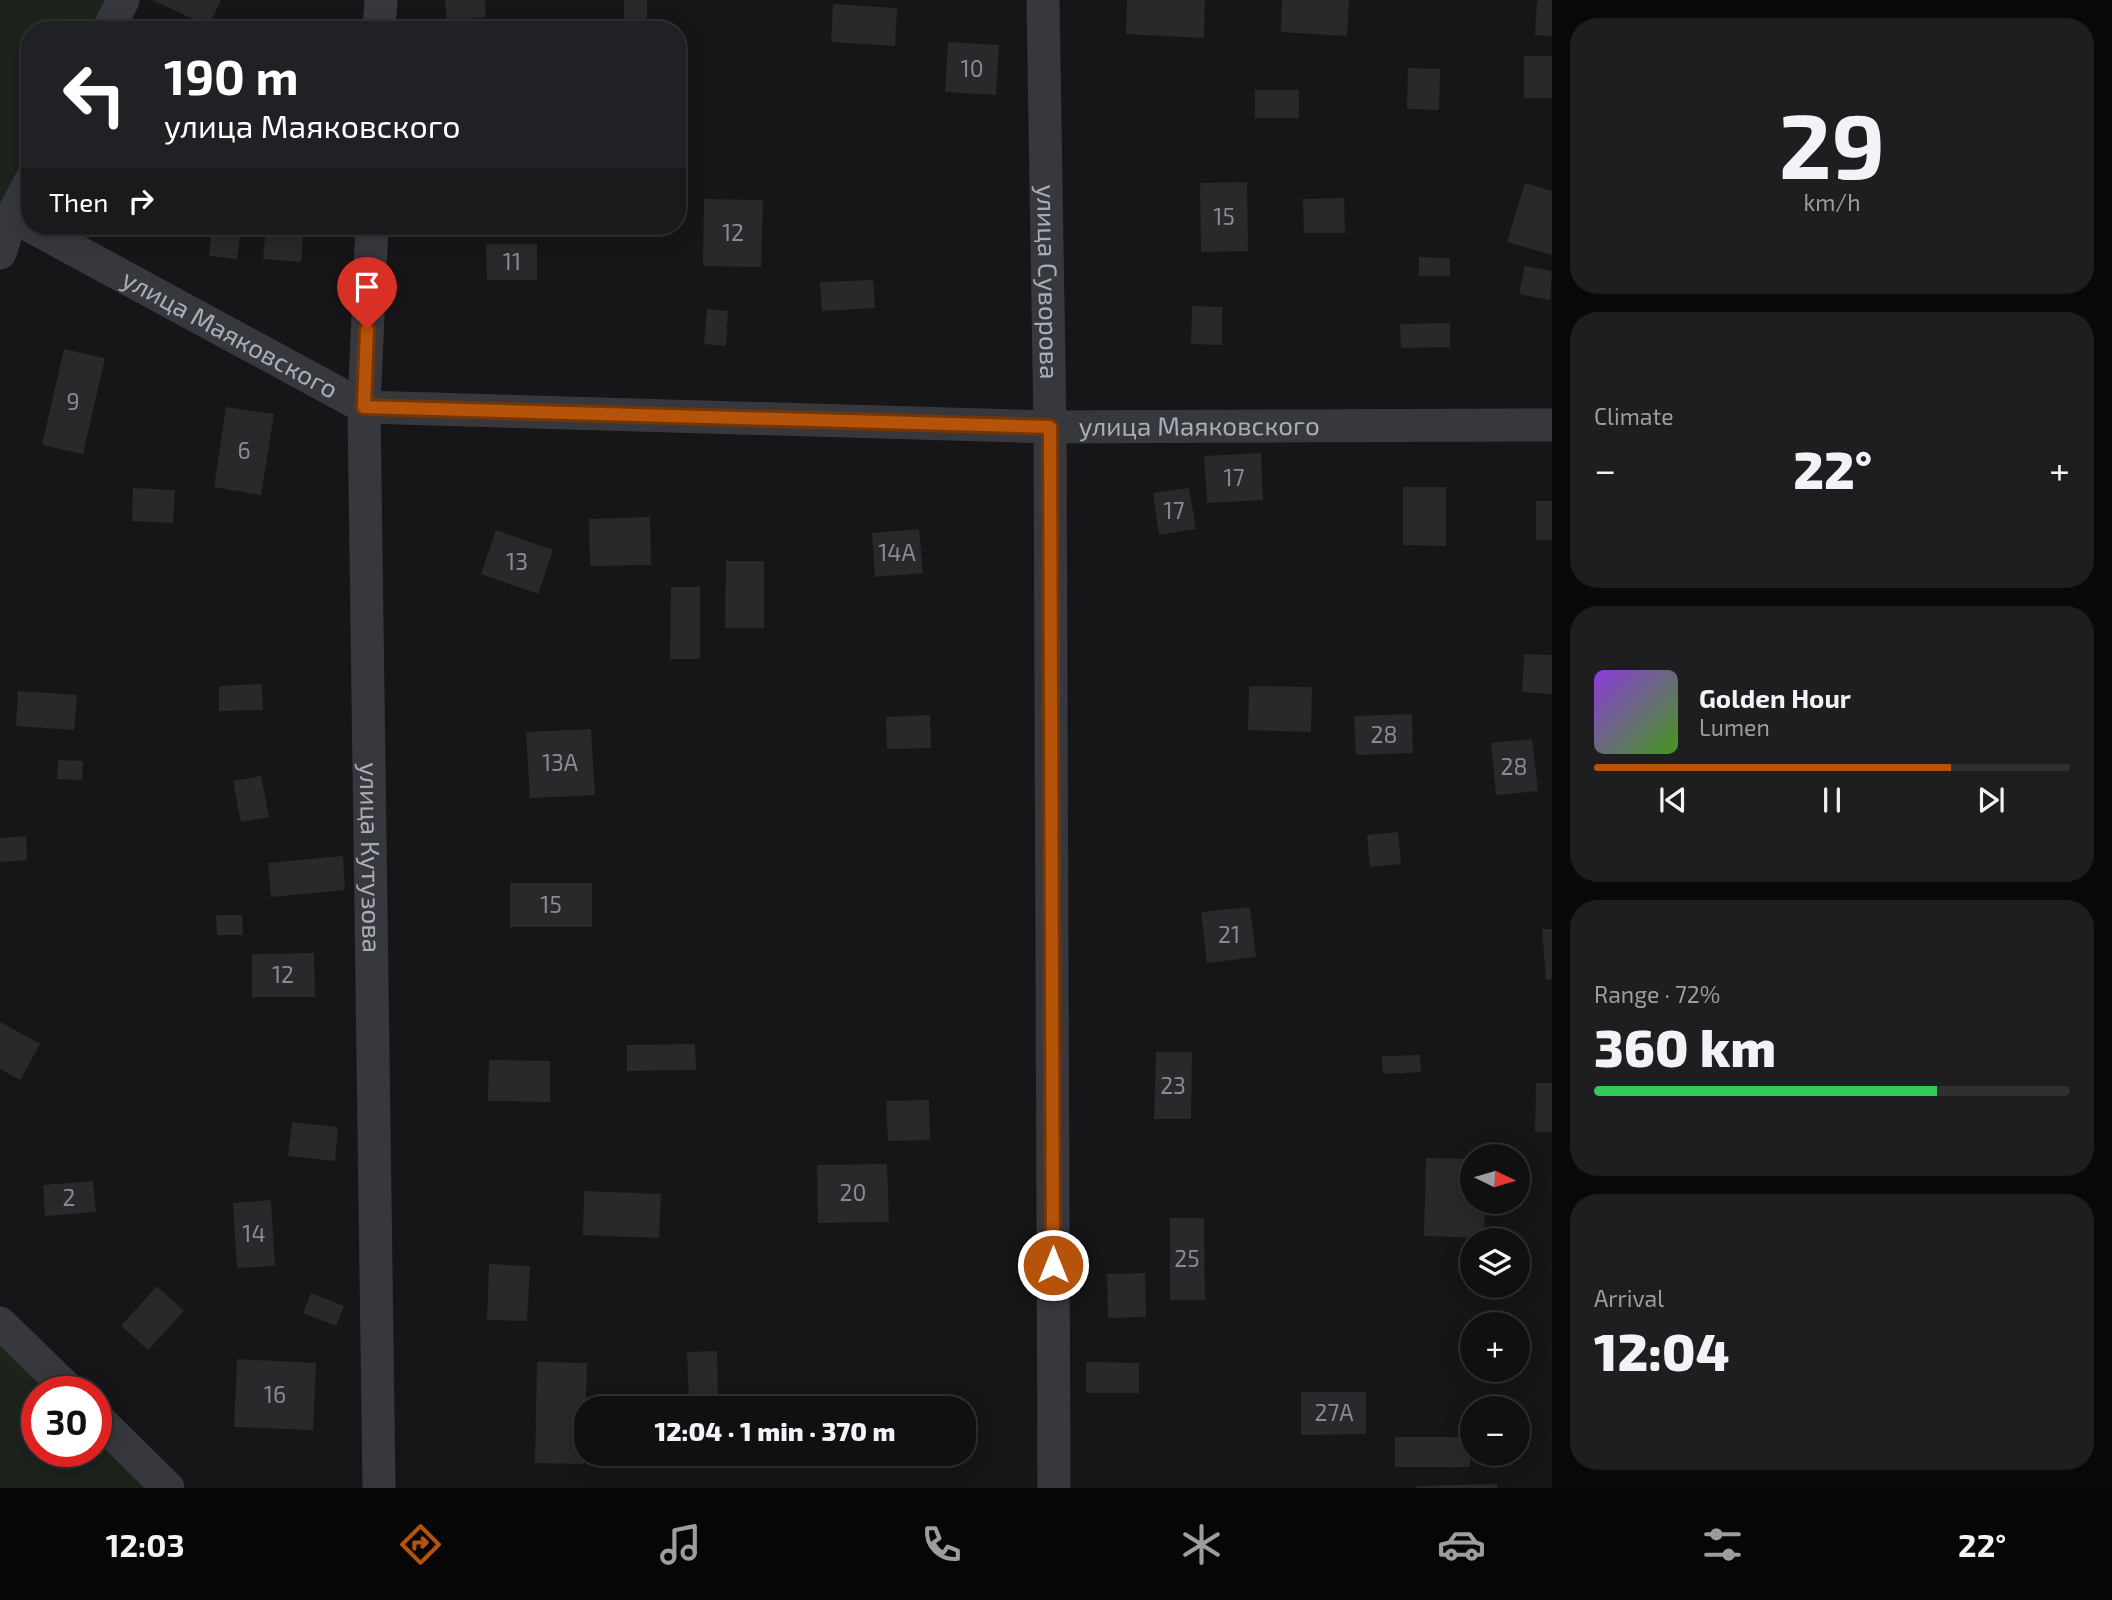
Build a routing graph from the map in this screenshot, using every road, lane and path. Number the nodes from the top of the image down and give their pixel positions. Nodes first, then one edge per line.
1 (123, 0) edge
2 (381, 0) edge
3 (1043, 0) edge
4 (112, 21) edge
5 (380, 21) edge
6 (21, 199) edge
7 (12, 216) junction
8 (21, 221) edge
9 (47, 235) edge
10 (372, 235) edge
11 (0, 253) edge
12 (364, 407) junction
13 (1552, 425) edge
14 (1050, 427) junction
15 (0, 1323) edge
16 (55, 1376) edge
17 (112, 1434) edge
18 (168, 1488) edge
19 (379, 1488) edge
20 (1054, 1488) edge

1 - 4 street
2 - 5 street
3 - 14 street, улица Суворова
6 - 7 street
7 - 8 street, улица Маяковского
7 - 11 street
9 - 12 street, улица Маяковского
10 - 12 street, улица Кутузова
12 - 14 street, улица Маяковского
12 - 19 street, улица Кутузова
13 - 14 street, улица Маяковского
14 - 20 street, улица Суворова
15 - 16 street
17 - 18 street

